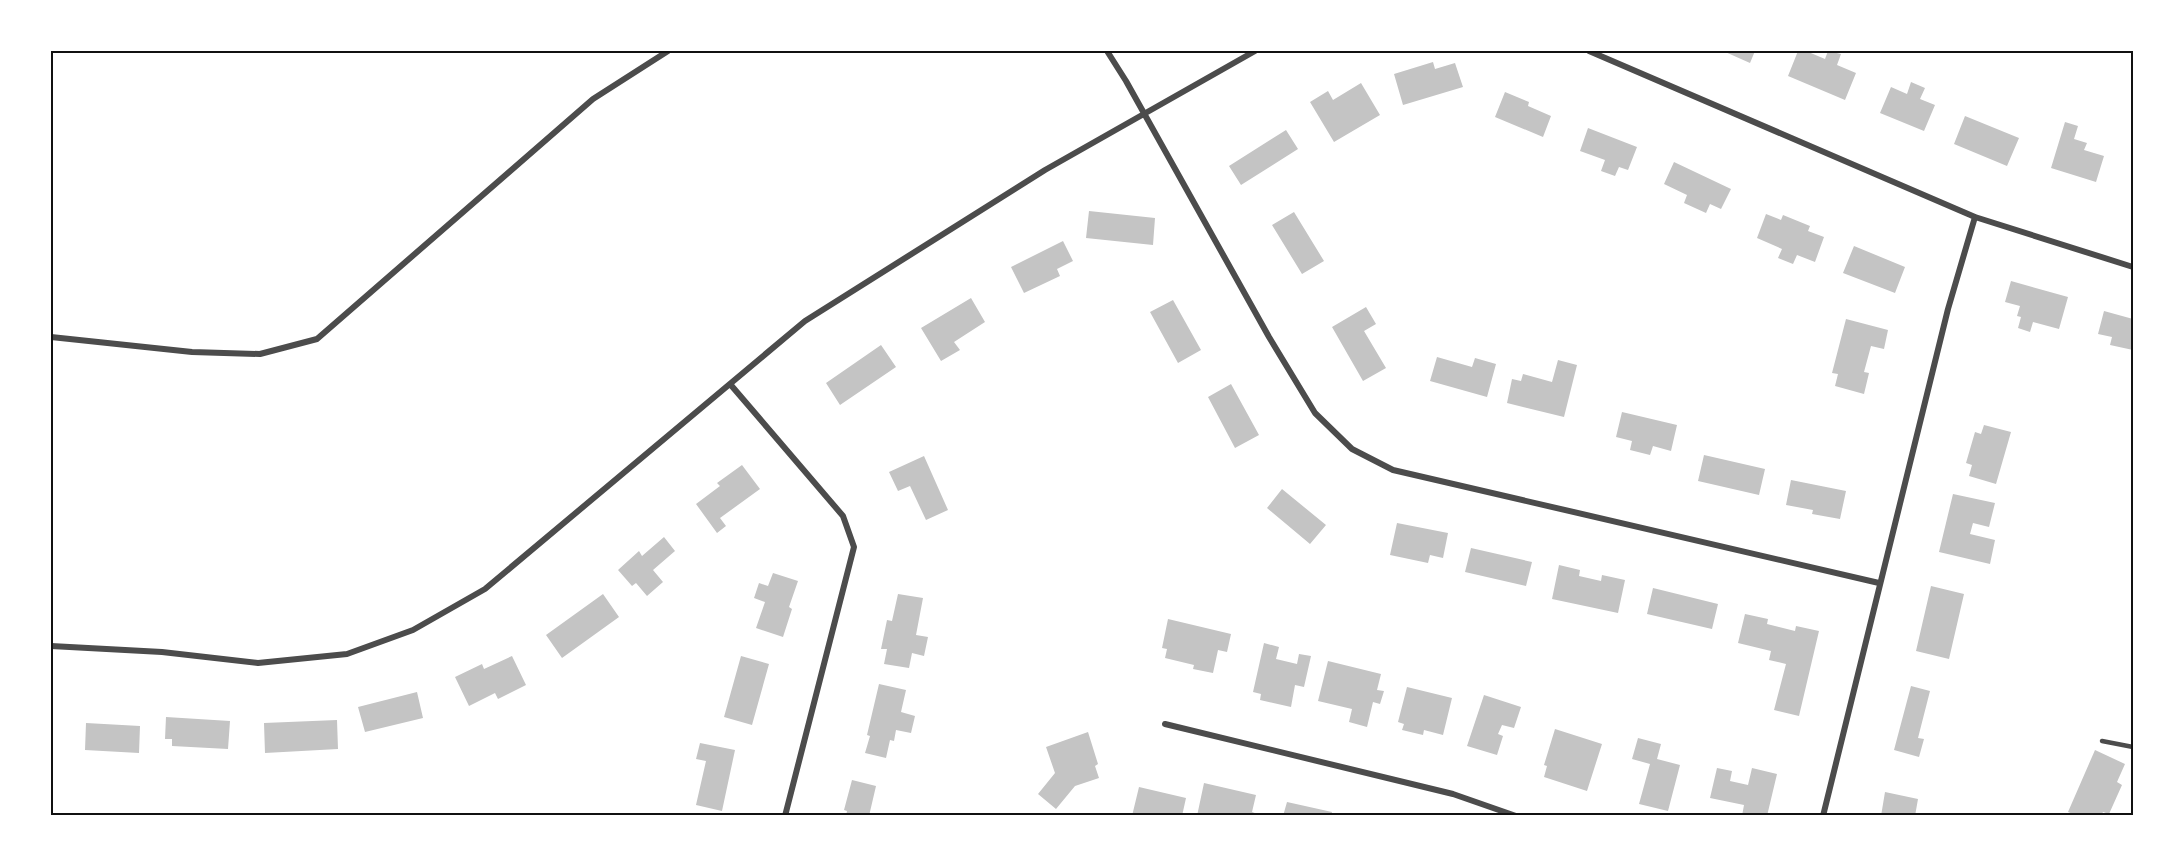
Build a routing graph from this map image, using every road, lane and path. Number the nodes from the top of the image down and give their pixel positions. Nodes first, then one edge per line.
1 (668, 51) edge
2 (1107, 51) edge
3 (1255, 51) edge
4 (1589, 51) edge
5 (1145, 114) junction
6 (1975, 217) junction
7 (2133, 267) edge
8 (51, 337) edge
9 (730, 384) junction
10 (1879, 583) junction
11 (51, 646) edge
12 (1165, 724) dead end
13 (2102, 741) dead end
14 (2133, 747) edge
15 (785, 816) edge
16 (1516, 816) edge
17 (1823, 816) edge

1 - 8 street
2 - 5 street
3 - 5 street
4 - 6 street
5 - 9 street
5 - 10 street
6 - 7 street
6 - 10 street
9 - 11 street
9 - 15 street
10 - 17 street
12 - 16 street
13 - 14 lane

